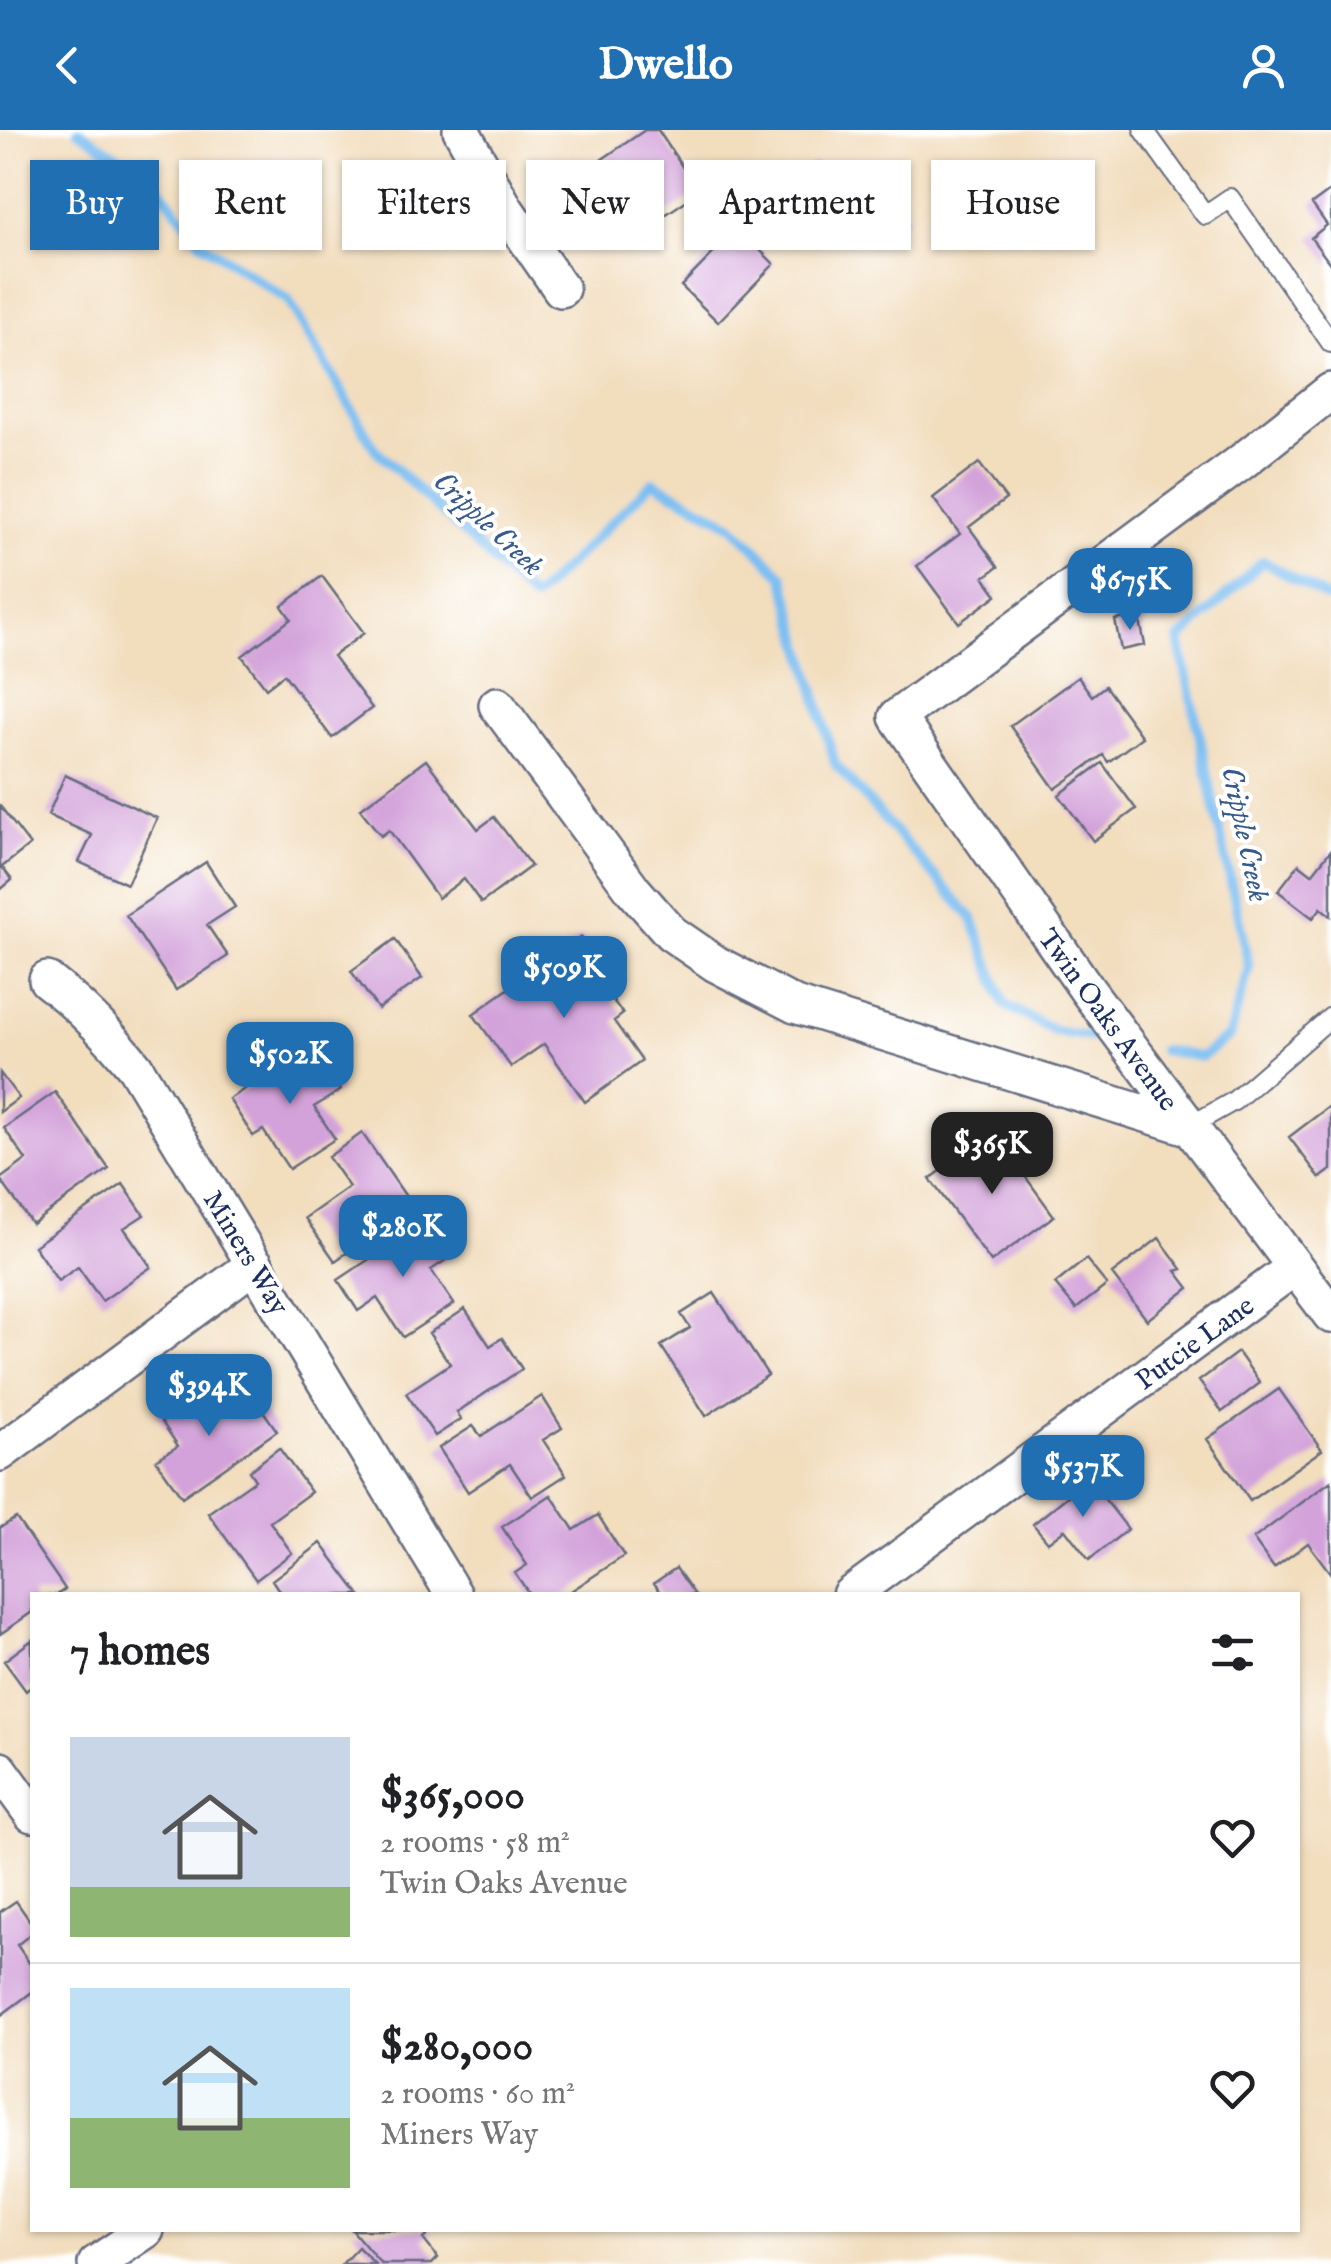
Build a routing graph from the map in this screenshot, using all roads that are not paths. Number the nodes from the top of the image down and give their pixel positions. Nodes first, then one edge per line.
1 (461, 130) edge
2 (1144, 130) edge
3 (562, 288) dead end
4 (1331, 343) edge
5 (1331, 391) edge
6 (496, 705) dead end
7 (47, 980) dead end
8 (1331, 1017) edge
9 (1188, 1127) junction
10 (254, 1264) junction
11 (1295, 1266) junction
12 (1331, 1315) edge
13 (0, 1453) edge
14 (452, 1592) edge
15 (854, 1592) edge
16 (0, 1770) edge
17 (30, 1811) edge
18 (143, 2232) edge
19 (96, 2264) edge

1 - 3 street
2 - 4 lane
5 - 9 street, Twin Oaks Avenue
6 - 9 street
7 - 10 street, Miners Way
8 - 9 lane
9 - 11 street, Twin Oaks Avenue
10 - 13 street
10 - 14 street, Miners Way
11 - 12 street, Twin Oaks Avenue
11 - 15 street, Putcie Lane
16 - 17 street
18 - 19 street

